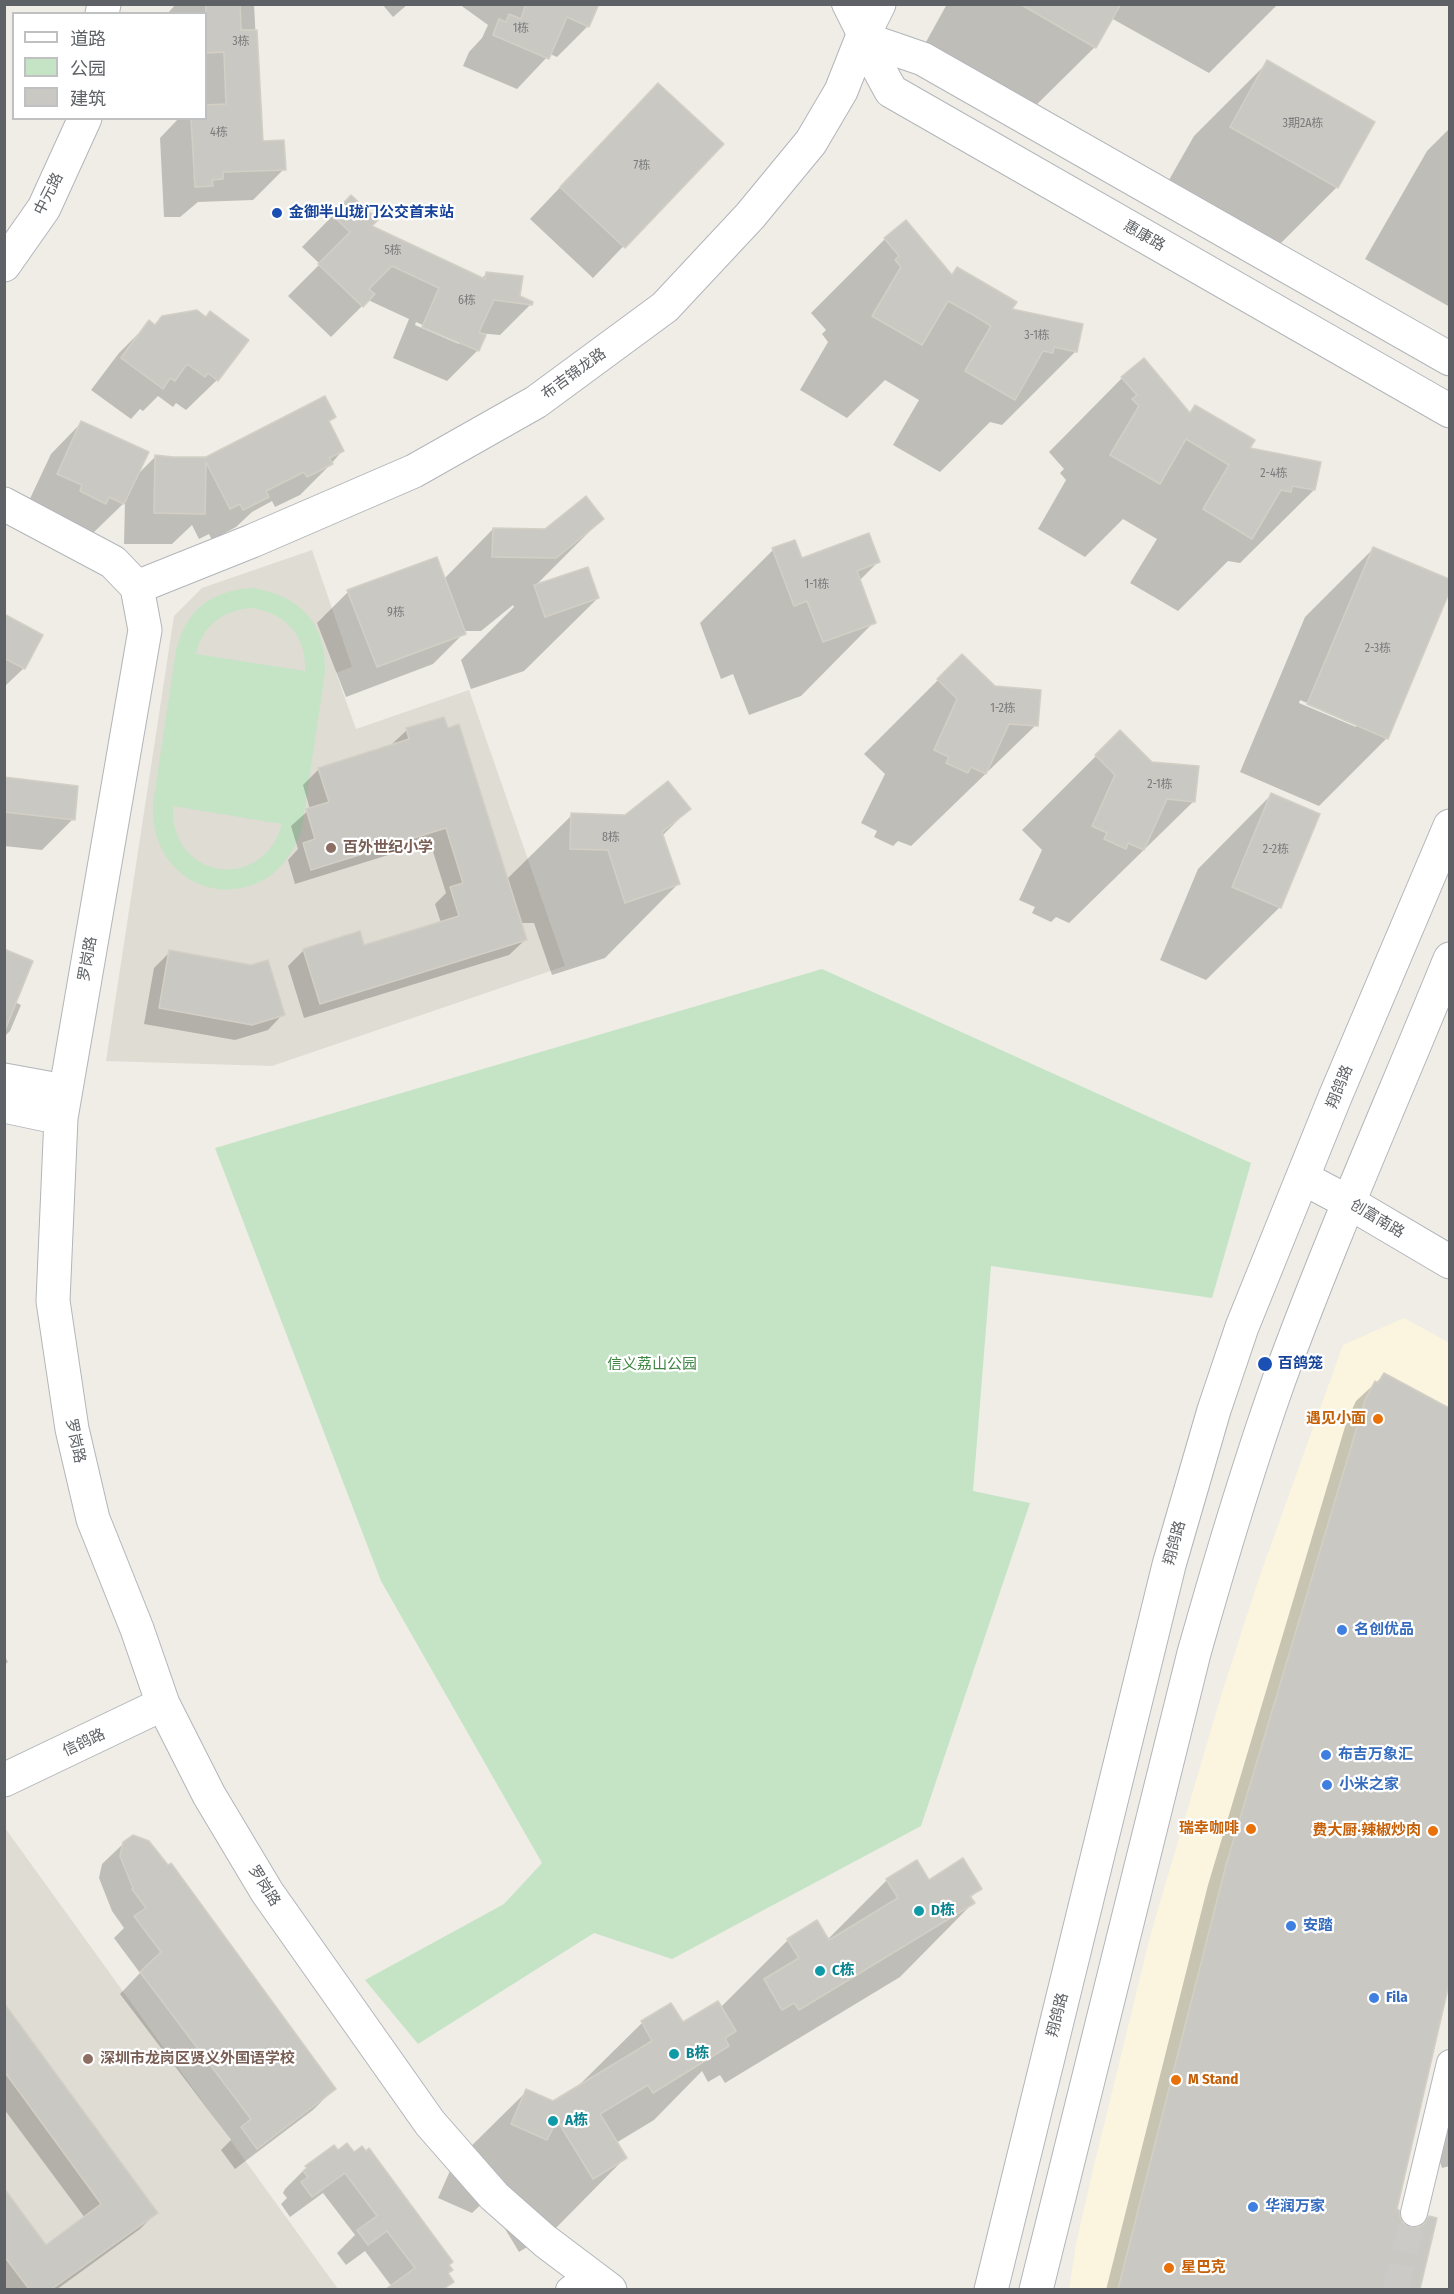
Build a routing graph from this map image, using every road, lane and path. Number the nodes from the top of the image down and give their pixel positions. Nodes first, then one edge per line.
1 (845, 4) edge
2 (879, 4) edge
3 (862, 38) junction
4 (84, 120) edge
5 (4, 264) edge
6 (1449, 359) edge
7 (1443, 410) edge
8 (4, 504) edge
9 (137, 587) junction
10 (1449, 826) edge
11 (1449, 959) edge
12 (4, 1080) edge
13 (62, 1105) junction
14 (4, 1106) edge
15 (1303, 1178) junction
16 (1350, 1203) junction
17 (1449, 1262) edge
18 (163, 1704) junction
19 (4, 1780) edge
20 (1449, 2064) edge
21 (1414, 2213) tunnel mouth
22 (1007, 2222) junction
23 (589, 2285) edge
24 (970, 2289) edge
25 (991, 2289) edge
26 (1036, 2289) edge

1 - 3 street, 惠康路
2 - 3 street, 布吉锦龙路
3 - 6 street
3 - 7 street, 惠康路
3 - 9 street, 布吉锦龙路
4 - 5 street, 中元路
8 - 9 street
9 - 13 street, 罗岗路
10 - 15 street, 翔鸽路
11 - 16 street
12 - 13 street
13 - 14 street
13 - 18 street, 罗岗路
15 - 16 street, 创富南路
15 - 22 street, 翔鸽路
16 - 17 street, 创富南路
16 - 26 street
18 - 19 street, 信鸽路
18 - 23 street, 罗岗路
20 - 21 street
22 - 24 street
22 - 25 street, 翔鸽路

